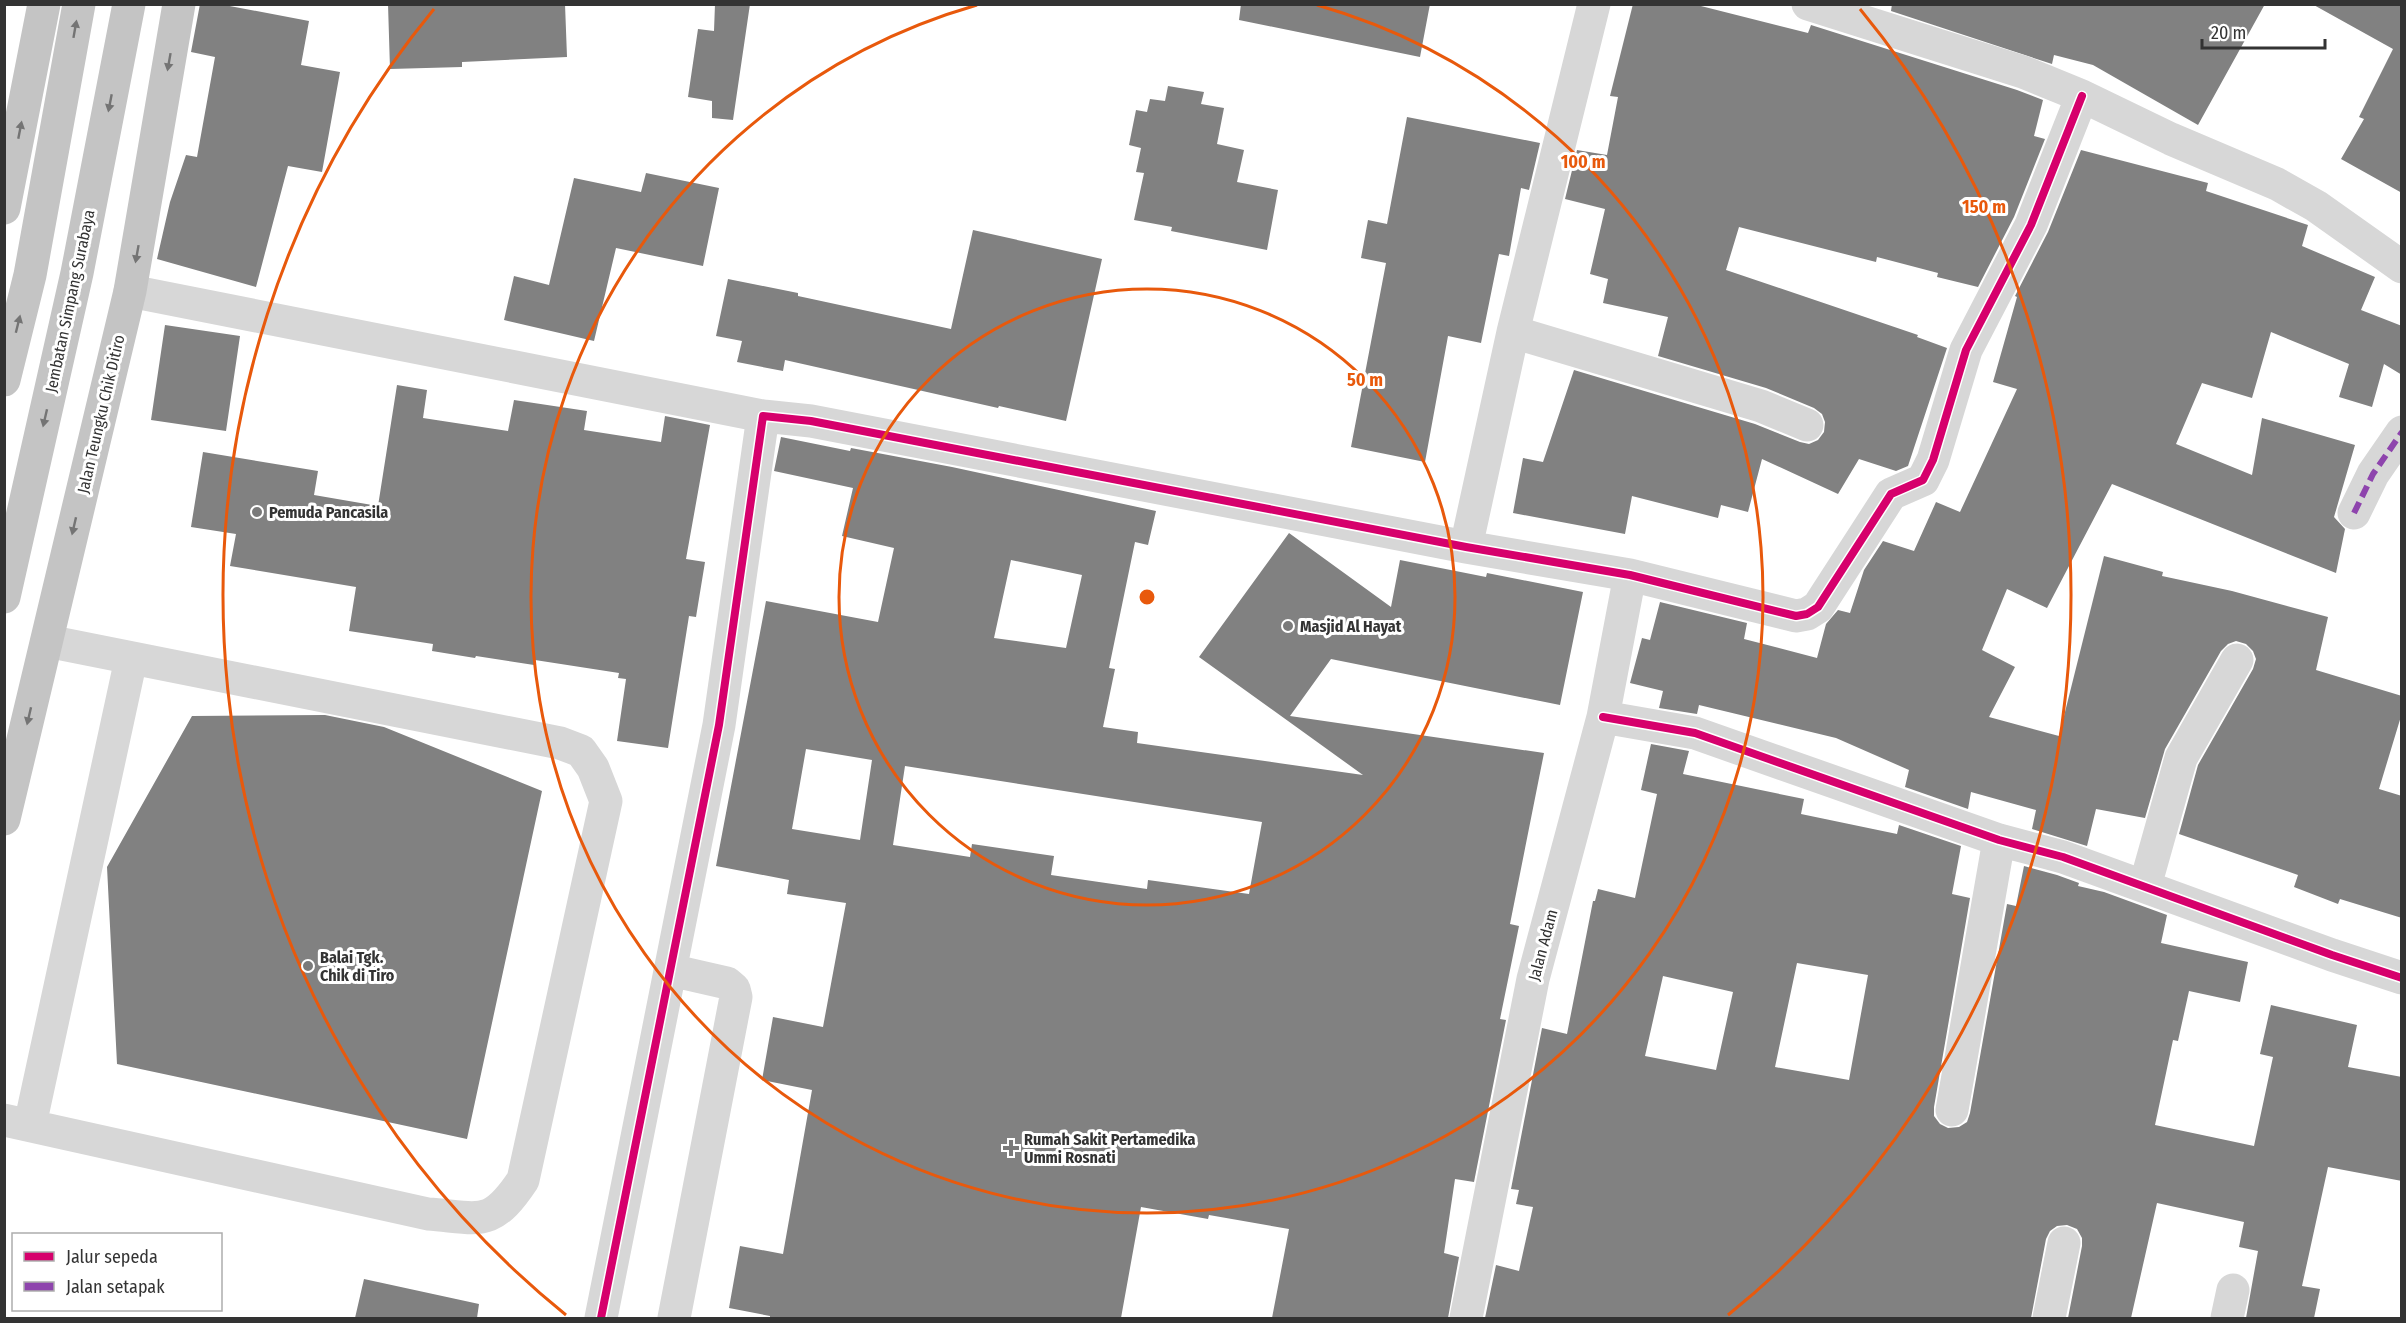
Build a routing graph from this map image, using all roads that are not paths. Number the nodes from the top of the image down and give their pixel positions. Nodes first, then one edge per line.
1 (44, 4) edge
2 (79, 4) edge
3 (129, 4) edge
4 (179, 4) edge
5 (1594, 4) edge
6 (1808, 4) edge
7 (2082, 96) junction
8 (4, 208) edge
9 (2402, 267) edge
10 (130, 291) junction
11 (1513, 332) junction
12 (4, 380) edge
13 (763, 416) junction
14 (1807, 425) dead end
15 (2402, 432) edge
16 (2355, 513) dead end
17 (1466, 547) junction
18 (1630, 575) junction
19 (4, 597) edge
20 (51, 642) junction
21 (131, 658) junction
22 (2236, 660) dead end
23 (1603, 717) junction
24 (4, 819) edge
25 (1999, 840) junction
26 (2145, 886) junction
27 (670, 970) junction
28 (2402, 978) edge
29 (1952, 1110) dead end
30 (17, 1123) edge
31 (2064, 1243) dead end
32 (601, 1318) edge
33 (674, 1318) edge
34 (1466, 1318) edge
35 (2049, 1318) edge

8 -> 1 highway
12 -> 2 highway
3 -> 19 highway, Jembatan Simpang Surabaya
4 -> 10 highway, Jalan Teungku Chik Ditiro
5 - 11 street
6 - 7 street
7 - 9 street
7 - 18 street
10 - 13 street
10 -> 20 highway, Jalan Teungku Chik Ditiro
11 - 14 street
11 - 17 street
13 - 17 street
13 - 27 street
15 - 16 street
17 - 18 street
18 - 23 street, Jalan Adam
20 - 21 street
20 -> 24 highway, Jalan Teungku Chik Ditiro
21 - 30 street
21 - 30 street
22 - 26 street
23 - 25 street
23 - 34 street, Jalan Adam
25 - 26 street
25 - 29 street
26 - 28 street
27 - 32 street
27 - 33 street
31 - 35 street

